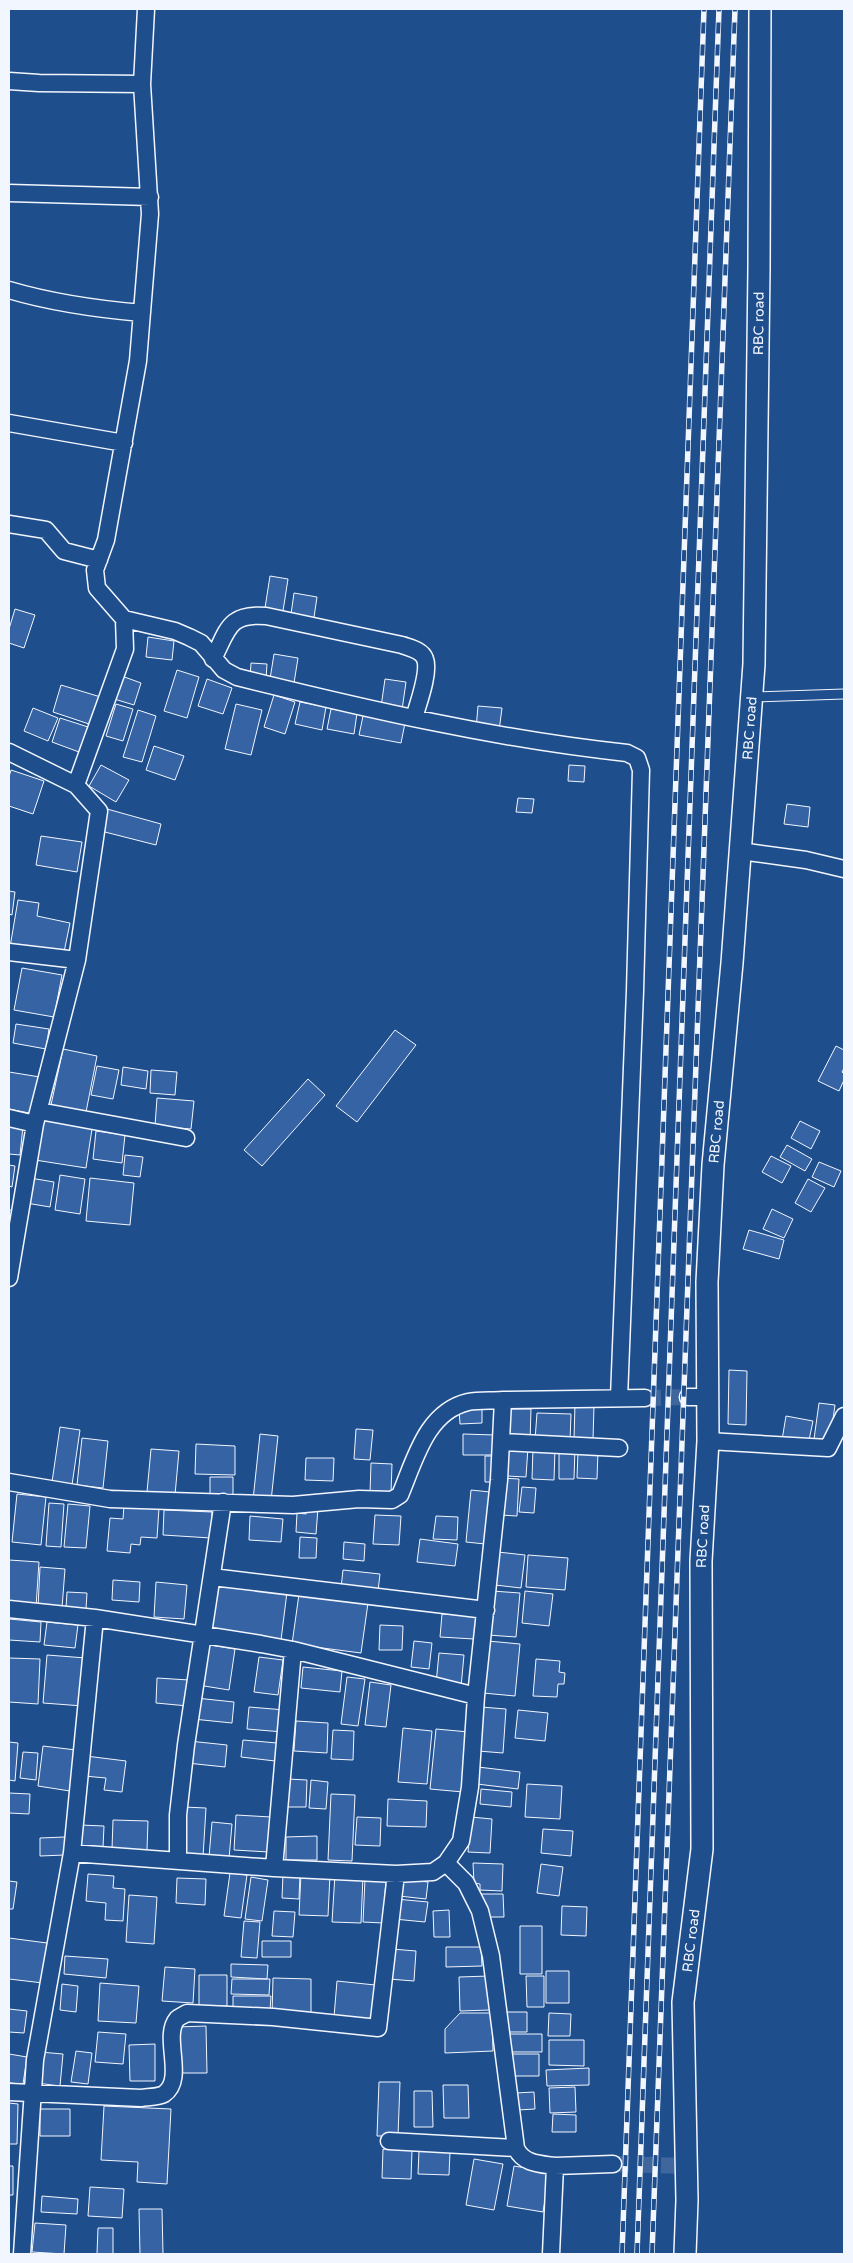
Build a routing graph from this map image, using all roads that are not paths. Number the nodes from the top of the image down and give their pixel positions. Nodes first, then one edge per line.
1 (146, 9) edge
2 (760, 9) edge
3 (9, 81) edge
4 (142, 84) junction
5 (9, 193) edge
6 (150, 197) junction
7 (9, 290) edge
8 (142, 313) junction
9 (9, 423) edge
10 (124, 443) junction
11 (9, 524) edge
12 (99, 560) junction
13 (124, 619) junction
14 (213, 659) junction
15 (844, 694) edge
16 (752, 698) junction
17 (414, 718) junction
18 (9, 752) edge
19 (76, 786) junction
20 (740, 851) junction
21 (844, 869) edge
22 (9, 952) edge
23 (77, 960) junction
24 (9, 1118) edge
25 (37, 1118) junction
26 (186, 1138) dead end
27 (9, 1271) edge
28 (619, 1398) junction
29 (644, 1398) tunnel mouth
30 (503, 1400) junction
31 (844, 1416) edge
32 (708, 1441) junction
33 (501, 1442) junction
34 (619, 1448) dead end
35 (9, 1482) edge
36 (223, 1502) junction
37 (212, 1577) junction
38 (9, 1609) edge
39 (486, 1610) junction
40 (95, 1618) junction
41 (204, 1635) junction
42 (294, 1650) junction
43 (476, 1696) junction
44 (72, 1853) junction
45 (178, 1861) junction
46 (446, 1863) junction
47 (274, 1868) junction
48 (396, 1874) junction
49 (9, 2092) edge
50 (31, 2095) junction
51 (389, 2141) dead end
52 (516, 2148) junction
53 (613, 2164) tunnel mouth
54 (555, 2166) junction
55 (16, 2199) edge
56 (22, 2254) edge
57 (551, 2254) edge
58 (685, 2254) edge

1 - 4 street
2 - 16 street, RBC road
3 - 4 street
4 - 6 street
5 - 6 street
6 - 8 street
7 - 8 street
8 - 10 street
9 - 10 street
10 - 12 street
11 - 12 street
12 - 13 street
13 - 14 street
13 - 19 street
14 - 17 street
14 - 17 street
15 - 16 lane
16 - 20 street, RBC road
17 - 28 street
18 - 19 street
19 - 23 street
20 - 21 street
20 - 32 street, RBC road
22 - 23 street
23 - 25 street
24 - 25 street
25 - 26 street
25 - 27 street
28 - 29 street
28 - 30 street
30 - 33 street
30 - 36 street
31 - 32 street
32 - 58 street, RBC road
33 - 34 street
33 - 39 street
35 - 36 street
36 - 37 street
37 - 39 street
37 - 41 street
38 - 40 street
39 - 43 street
40 - 41 street
40 - 44 street
41 - 42 street
41 - 45 street
42 - 43 street
42 - 47 street
43 - 46 street
44 - 45 street
44 - 50 street
45 - 47 street
46 - 48 street
46 - 52 street
47 - 48 street
48 - 50 street
49 - 50 street
50 - 55 street
51 - 52 street
52 - 54 street
53 - 54 street
54 - 57 street
55 - 56 street

